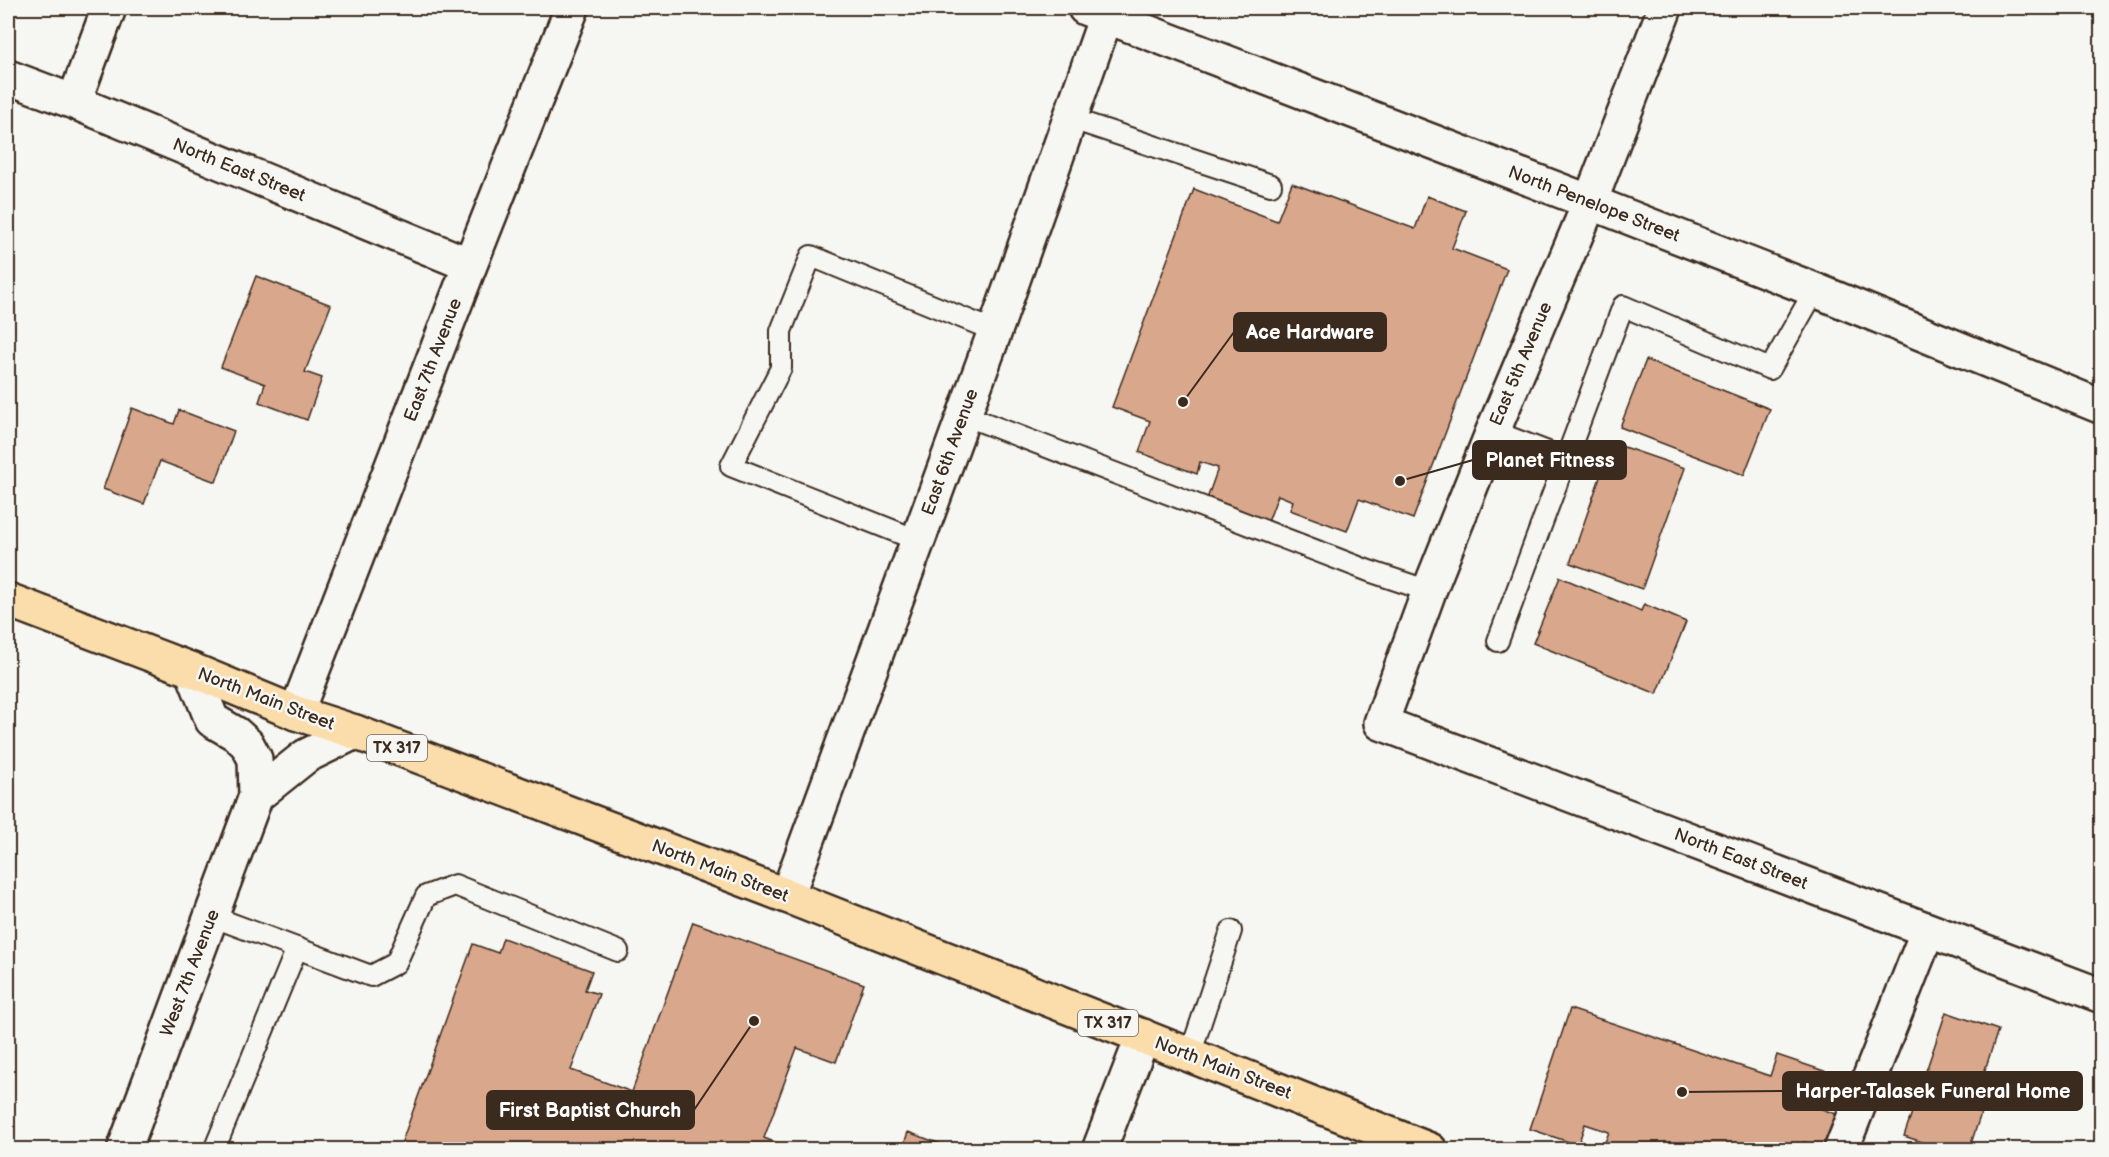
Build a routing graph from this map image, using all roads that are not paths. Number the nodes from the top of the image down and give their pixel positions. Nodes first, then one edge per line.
1 (109, 8) edge
2 (572, 8) edge
3 (1665, 8) edge
4 (1100, 10) edge
5 (8, 77) edge
6 (74, 102) junction
7 (1069, 118) junction
8 (1271, 184) dead end
9 (1590, 202) junction
10 (470, 264) junction
11 (1815, 290) junction
12 (995, 331) junction
13 (2102, 407) edge
14 (964, 415) junction
15 (1493, 431) junction
16 (1566, 459) junction
17 (917, 540) junction
18 (1429, 591) junction
19 (8, 600) edge
20 (1498, 641) dead end
21 (192, 670) junction
22 (296, 713) junction
23 (1381, 723) joint
24 (355, 732) junction
25 (256, 796) junction
26 (787, 896) junction
27 (212, 916) junction
28 (1928, 930) junction
29 (1232, 931) dead end
30 (297, 948) junction
31 (618, 951) dead end
32 (2102, 996) edge
33 (1143, 1036) junction
34 (1190, 1055) junction
35 (124, 1149) edge
36 (214, 1149) edge
37 (1099, 1149) edge
38 (1430, 1149) edge
39 (1840, 1149) edge

1 - 6 street
2 - 10 street, East 7th Avenue
3 - 9 street, East 5th Avenue
4 - 7 street, East 6th Avenue
4 - 9 street, North Penelope Street
5 - 6 street, North East Street
6 - 10 street, North East Street
7 - 8 lane
7 - 12 street, East 6th Avenue
9 - 11 street, North Penelope Street
9 - 15 street, East 5th Avenue
10 - 22 street, East 7th Avenue
11 - 13 street, North Penelope Street
11 - 16 lane
12 - 14 street, East 6th Avenue
12 - 17 lane
14 - 17 street, East 6th Avenue
14 - 18 lane
15 - 16 lane
15 - 18 street, East 5th Avenue
16 - 20 lane
17 - 26 street, East 6th Avenue
18 - 23 street, East 5th Avenue
19 - 21 main road, North Main Street / TX 317
21 - 22 main road, North Main Street / TX 317
21 - 25 street, West 7th Avenue
22 - 24 main road, North Main Street / TX 317
23 - 28 street, North East Street
24 - 25 street
24 - 26 main road, North Main Street / TX 317
25 - 27 street, West 7th Avenue
26 - 33 main road, North Main Street / TX 317
27 - 30 lane
27 - 35 street, West 7th Avenue
28 - 32 street, North East Street
28 - 39 street
29 - 34 lane
30 - 31 lane
30 - 36 lane
33 - 34 main road, North Main Street / TX 317
33 - 37 street
34 - 38 main road, North Main Street / TX 317

